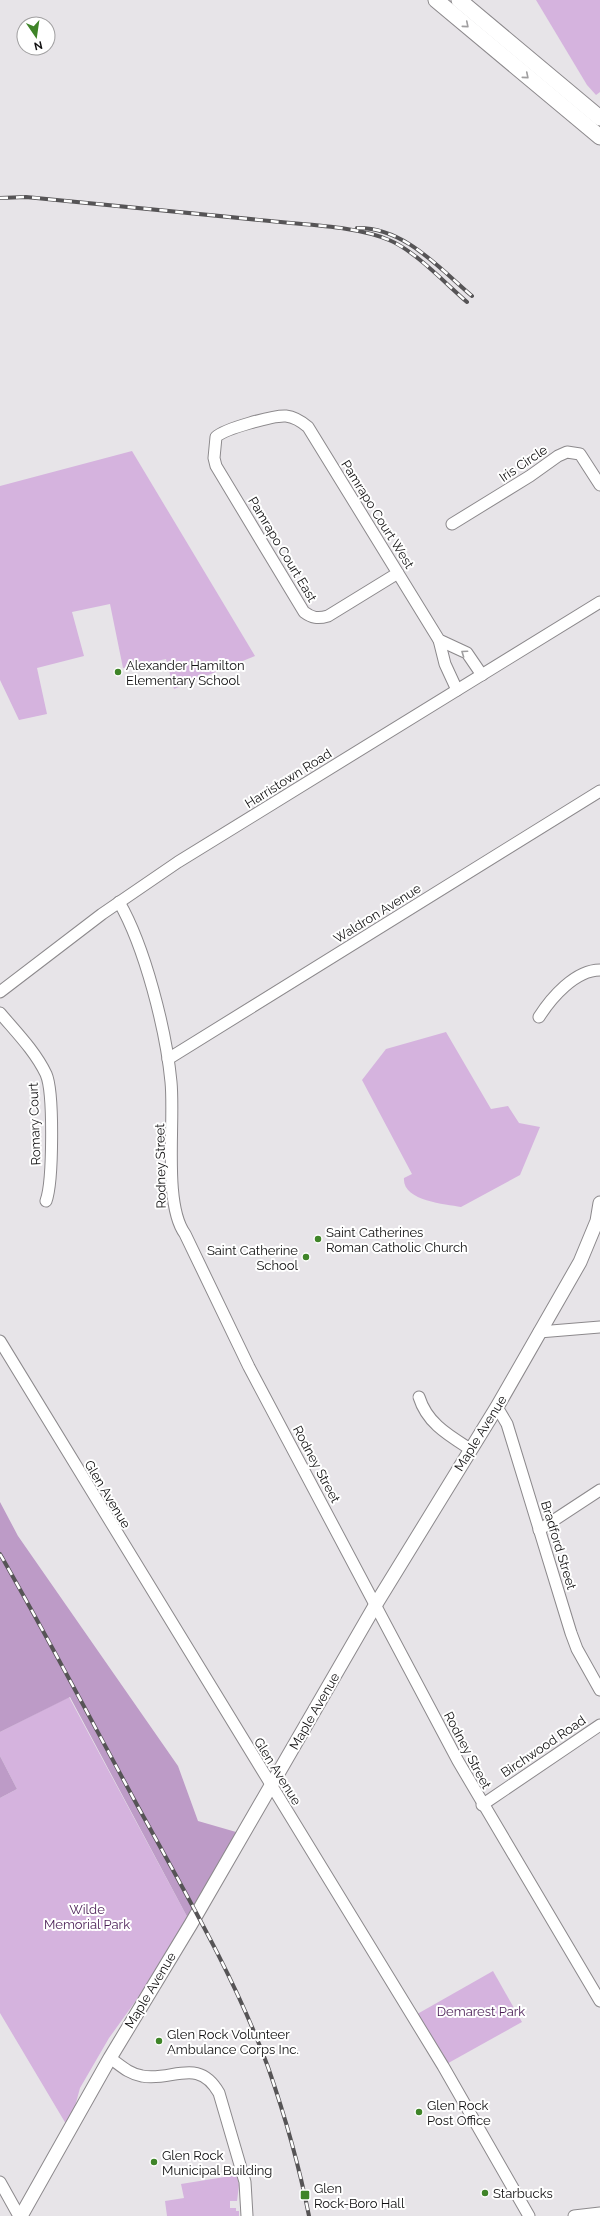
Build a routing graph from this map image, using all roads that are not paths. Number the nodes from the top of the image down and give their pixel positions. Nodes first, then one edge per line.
1 (436, 0) edge
2 (459, 0) edge
3 (496, 31) junction
4 (545, 92) junction
5 (600, 107) edge
6 (600, 118) edge
7 (600, 137) edge
8 (600, 144) edge
9 (226, 430) joint
10 (600, 485) edge
11 (452, 524) dead end
12 (398, 573) junction
13 (600, 602) edge
14 (439, 640) junction
15 (482, 675) junction
16 (457, 690) junction
17 (600, 791) edge
18 (119, 902) junction
19 (600, 970) edge
20 (0, 992) edge
21 (0, 1013) edge
22 (539, 1017) dead end
23 (168, 1059) junction
24 (46, 1201) dead end
25 (600, 1203) edge
26 (600, 1327) edge
27 (539, 1332) junction
28 (0, 1341) edge
29 (419, 1397) dead end
30 (497, 1407) junction
31 (470, 1449) junction
32 (600, 1490) edge
33 (539, 1530) junction
34 (376, 1604) junction
35 (600, 1690) edge
36 (600, 1725) edge
37 (270, 1786) junction
38 (482, 1805) junction
39 (600, 2001) edge
40 (110, 2058) junction
41 (0, 2182) edge
42 (600, 2213) edge
43 (20, 2216) edge
44 (247, 2216) edge
45 (529, 2216) edge
46 (574, 2216) edge

1 -> 4 highway
2 - 3 highway
3 - 5 highway
3 - 6 highway
4 - 7 highway
4 - 8 highway
9 - 12 street, Pamrapo Court West
9 - 12 street, Pamrapo Court East
10 - 11 street, Iris Circle
12 - 14 street, Pamrapo Court West
13 - 15 street, Harristown Road
15 -> 14 street
14 - 16 street, Pamrapo Court West
15 - 16 street, Harristown Road
16 - 18 street, Harristown Road
17 - 23 street, Waldron Avenue
18 - 20 street, Harristown Road
18 - 23 street, Rodney Street
19 - 22 street
21 - 24 street, Romary Court
23 - 34 street, Rodney Street
25 - 27 main road, Maple Avenue
26 - 27 street
27 - 30 main road, Maple Avenue
28 - 37 street, Glen Avenue
29 - 31 street
30 - 31 main road, Maple Avenue
30 - 33 street, Bradford Street
31 - 34 main road, Maple Avenue
32 - 33 street
33 - 35 street, Bradford Street
34 - 37 main road, Maple Avenue
34 - 38 street, Rodney Street
36 - 38 street, Birchwood Road
37 - 40 main road, Maple Avenue
37 - 45 street, Glen Avenue
38 - 39 street, Rodney Street
40 - 43 main road, Maple Avenue
40 - 44 street
41 - 43 street
42 - 46 street

